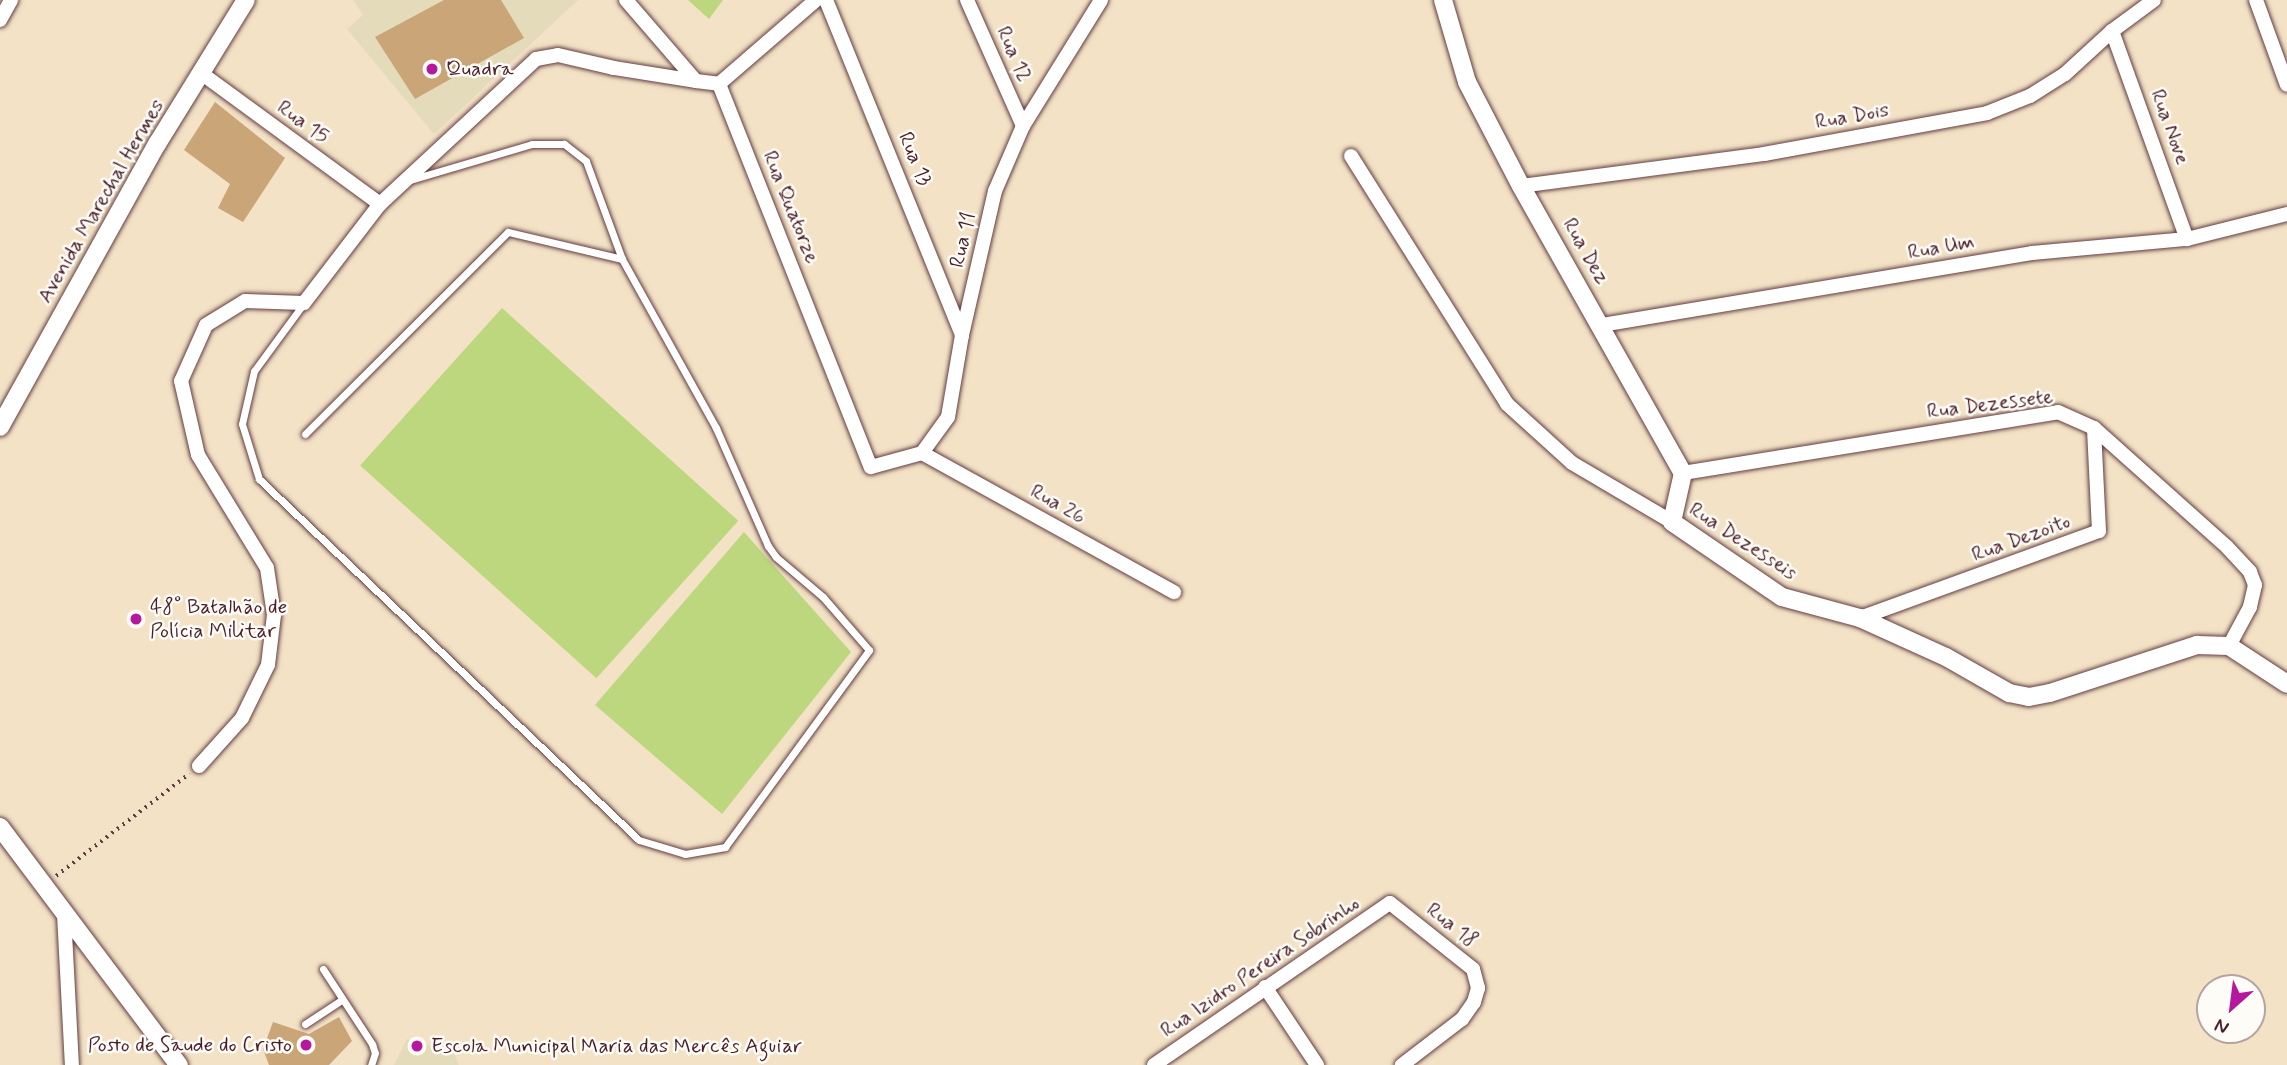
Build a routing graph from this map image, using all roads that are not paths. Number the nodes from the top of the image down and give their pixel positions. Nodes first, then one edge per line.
1 (11, 0) edge
2 (246, 0) edge
3 (626, 0) edge
4 (816, 0) edge
5 (826, 0) edge
6 (967, 0) edge
7 (1101, 0) edge
8 (1443, 0) edge
9 (2154, 0) edge
10 (2256, 0) edge
11 (0, 20) edge
12 (2112, 31) junction
13 (201, 73) junction
14 (696, 81) junction
15 (719, 84) junction
16 (2287, 85) edge
17 (1023, 126) junction
18 (1351, 156) dead end
19 (406, 181) junction
20 (1521, 186) junction
21 (380, 204) junction
22 (2287, 214) edge
23 (2186, 239) junction
24 (622, 259) junction
25 (304, 303) junction
26 (1602, 325) junction
27 (962, 335) junction
28 (0, 427) edge
29 (2094, 428) junction
30 (305, 434) dead end
31 (922, 453) junction
32 (1683, 473) junction
33 (1672, 523) junction
34 (1174, 592) dead end
35 (1860, 618) junction
36 (2229, 646) junction
37 (2287, 684) edge
38 (199, 766) road end
39 (0, 827) edge
40 (1390, 903) joint
41 (64, 914) junction
42 (323, 969) dead end
43 (1265, 987) junction
44 (343, 999) junction
45 (304, 1024) dead end
46 (72, 1065) edge
47 (179, 1065) edge
48 (371, 1065) edge
49 (1154, 1065) edge
50 (1317, 1065) edge
51 (1402, 1065) edge

1 - 11 street
2 - 13 street, Avenida Marechal Hermes
3 - 14 street
4 - 15 street
5 - 27 street, Rua 13
6 - 17 street, Rua 12
7 - 17 street, Rua 11
8 - 20 street, Rua Dez
9 - 12 street, Rua Dois
10 - 16 street
12 - 20 street, Rua Dois
12 - 23 street, Rua Nove
13 - 21 street, Rua 15
13 - 28 street, Avenida Marechal Hermes
14 - 15 street
14 - 19 street
15 - 31 street, Rua Quatorze
17 - 27 street, Rua 11
18 - 33 street, Rua Dezesseis
19 - 21 street
19 - 24 lane
20 - 26 street, Rua Dez
21 - 25 street
22 - 23 street, Rua Um
23 - 26 street, Rua Um
24 - 25 lane
24 - 30 lane
25 - 38 street
26 - 32 street, Rua Dez
27 - 31 street, Rua 11
29 - 32 street, Rua Dezessete
29 - 35 street, Rua Dezoito
29 - 36 street, Rua Dezessete
31 - 34 street, Rua 26
32 - 33 street
33 - 35 street, Rua Dezesseis
35 - 36 street, Rua Dezesseis
36 - 37 street
39 - 41 street
40 - 43 street, Rua Izidro Pereira Sobrinho
40 - 51 street, Rua 18
41 - 46 street
41 - 47 street
42 - 44 lane
43 - 49 street, Rua Izidro Pereira Sobrinho
43 - 50 street
44 - 45 lane
44 - 48 lane

